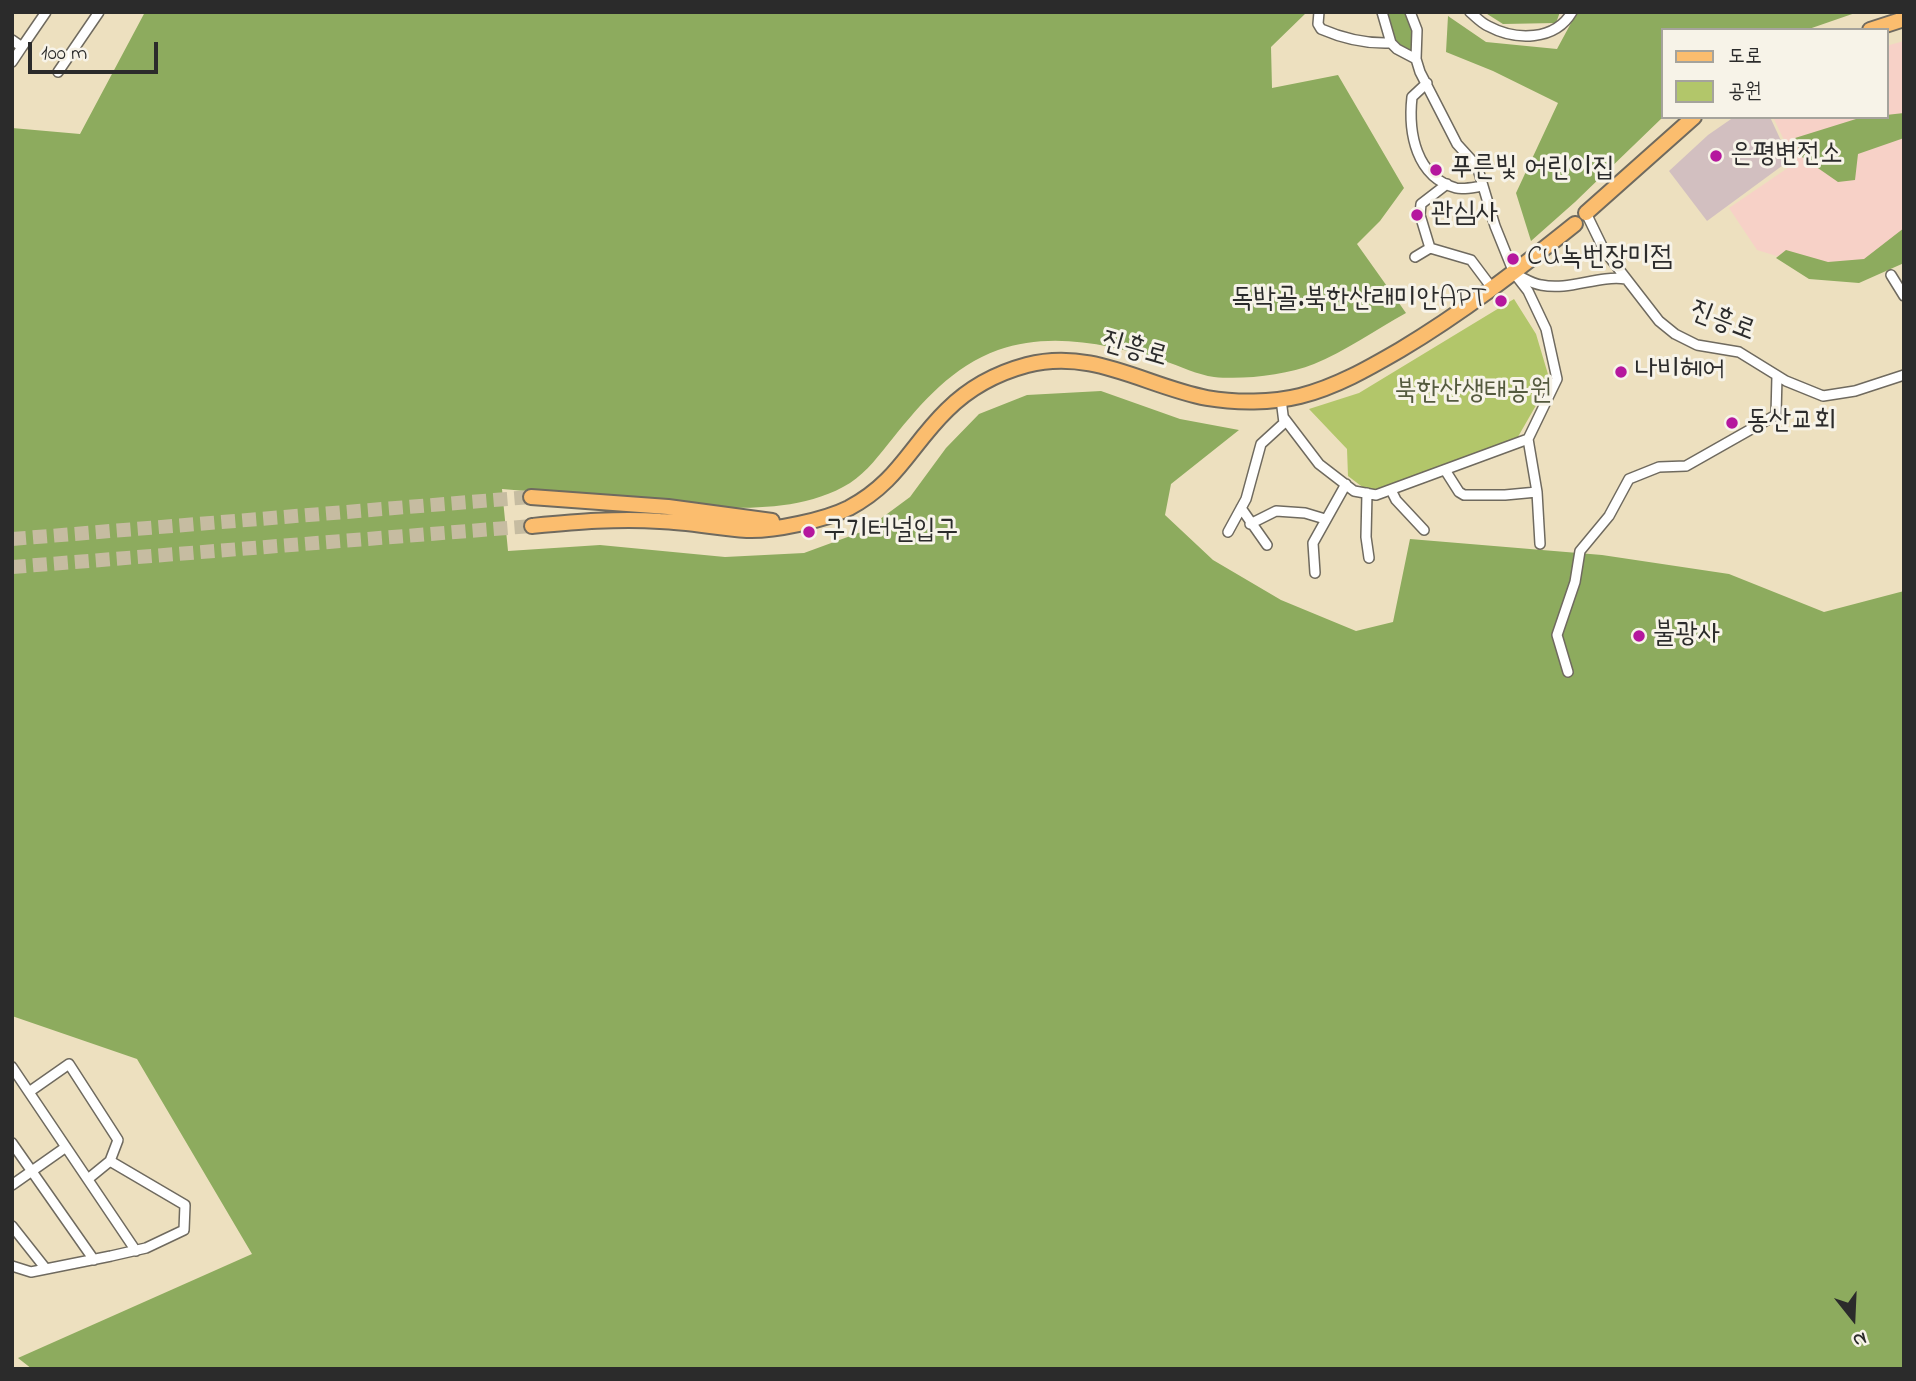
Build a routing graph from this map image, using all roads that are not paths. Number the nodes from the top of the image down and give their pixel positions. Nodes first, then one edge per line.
1 (46, 12) edge
2 (99, 12) edge
3 (1319, 12) edge
4 (1382, 12) edge
5 (1410, 12) edge
6 (1470, 12) edge
7 (1572, 12) edge
8 (1904, 19) edge
9 (1876, 28) edge
10 (12, 40) edge
11 (1391, 43) junction
12 (22, 47) junction
13 (1416, 59) junction
14 (12, 62) edge
15 (58, 72) dead end
16 (1427, 83) junction
17 (1692, 119) edge
18 (1447, 184) junction
19 (1483, 186) junction
20 (1580, 219) junction
21 (1430, 248) junction
22 (1415, 257) dead end
23 (1514, 273) junction
24 (1891, 275) dead end
25 (1626, 279) junction
26 (1492, 288) junction
27 (1904, 296) edge
28 (1904, 375) edge
29 (1776, 376) junction
30 (1282, 399) junction
31 (1284, 418) junction
32 (1528, 439) junction
33 (1445, 470) junction
34 (1346, 484) junction
35 (1391, 489) junction
36 (1537, 492) junction
37 (1367, 493) junction
38 (531, 497) tunnel mouth
39 (1241, 508) junction
40 (1325, 519) junction
41 (791, 524) junction
42 (1250, 524) junction
43 (532, 526) tunnel mouth
44 (1424, 530) dead end
45 (1228, 532) dead end
46 (1540, 544) dead end
47 (1267, 545) dead end
48 (1369, 558) dead end
49 (1315, 573) dead end
50 (1568, 672) dead end
51 (12, 1067) edge
52 (29, 1092) junction
53 (12, 1143) edge
54 (66, 1146) junction
55 (110, 1161) junction
56 (32, 1171) junction
57 (88, 1179) junction
58 (12, 1185) edge
59 (12, 1226) edge
60 (136, 1251) junction
61 (94, 1259) junction
62 (12, 1266) edge
63 (46, 1269) junction

1 - 12 street
2 - 15 street
3 - 11 street
4 - 11 street
5 - 13 street
6 - 7 street
8 - 9 main road
10 - 12 street
11 - 13 street
12 - 14 street
13 - 16 street
16 - 18 street
16 - 19 street
17 - 20 main road, 진흥로
18 - 19 street
18 - 21 street
19 - 23 street
20 - 23 main road, 진흥로
20 - 25 street, 진흥로
21 - 22 street
21 - 26 street
23 - 25 street
23 - 26 main road, 진흥로
23 - 32 street
24 - 27 street
25 - 29 street, 진흥로
26 - 30 main road, 진흥로
28 - 29 street, 진흥로
29 - 50 street
30 - 31 street
30 - 41 main road, 진흥로
31 - 34 street
31 - 39 street
32 - 33 street
32 - 36 street
33 - 35 street
33 - 36 street
34 - 37 street
34 - 40 street
35 - 37 street
35 - 44 street
36 - 46 street
37 - 48 street
38 - 41 main road, 진흥로
39 - 42 street
39 - 45 street
40 - 42 street
40 - 49 street
41 - 43 main road, 진흥로
42 - 47 street
51 - 52 street
52 - 54 street
52 - 55 street
53 - 56 street
54 - 56 street
54 - 57 street
55 - 57 street
55 - 60 street
56 - 58 street
56 - 61 street
57 - 60 street
59 - 63 street
60 - 61 street
61 - 63 street
62 - 63 street

